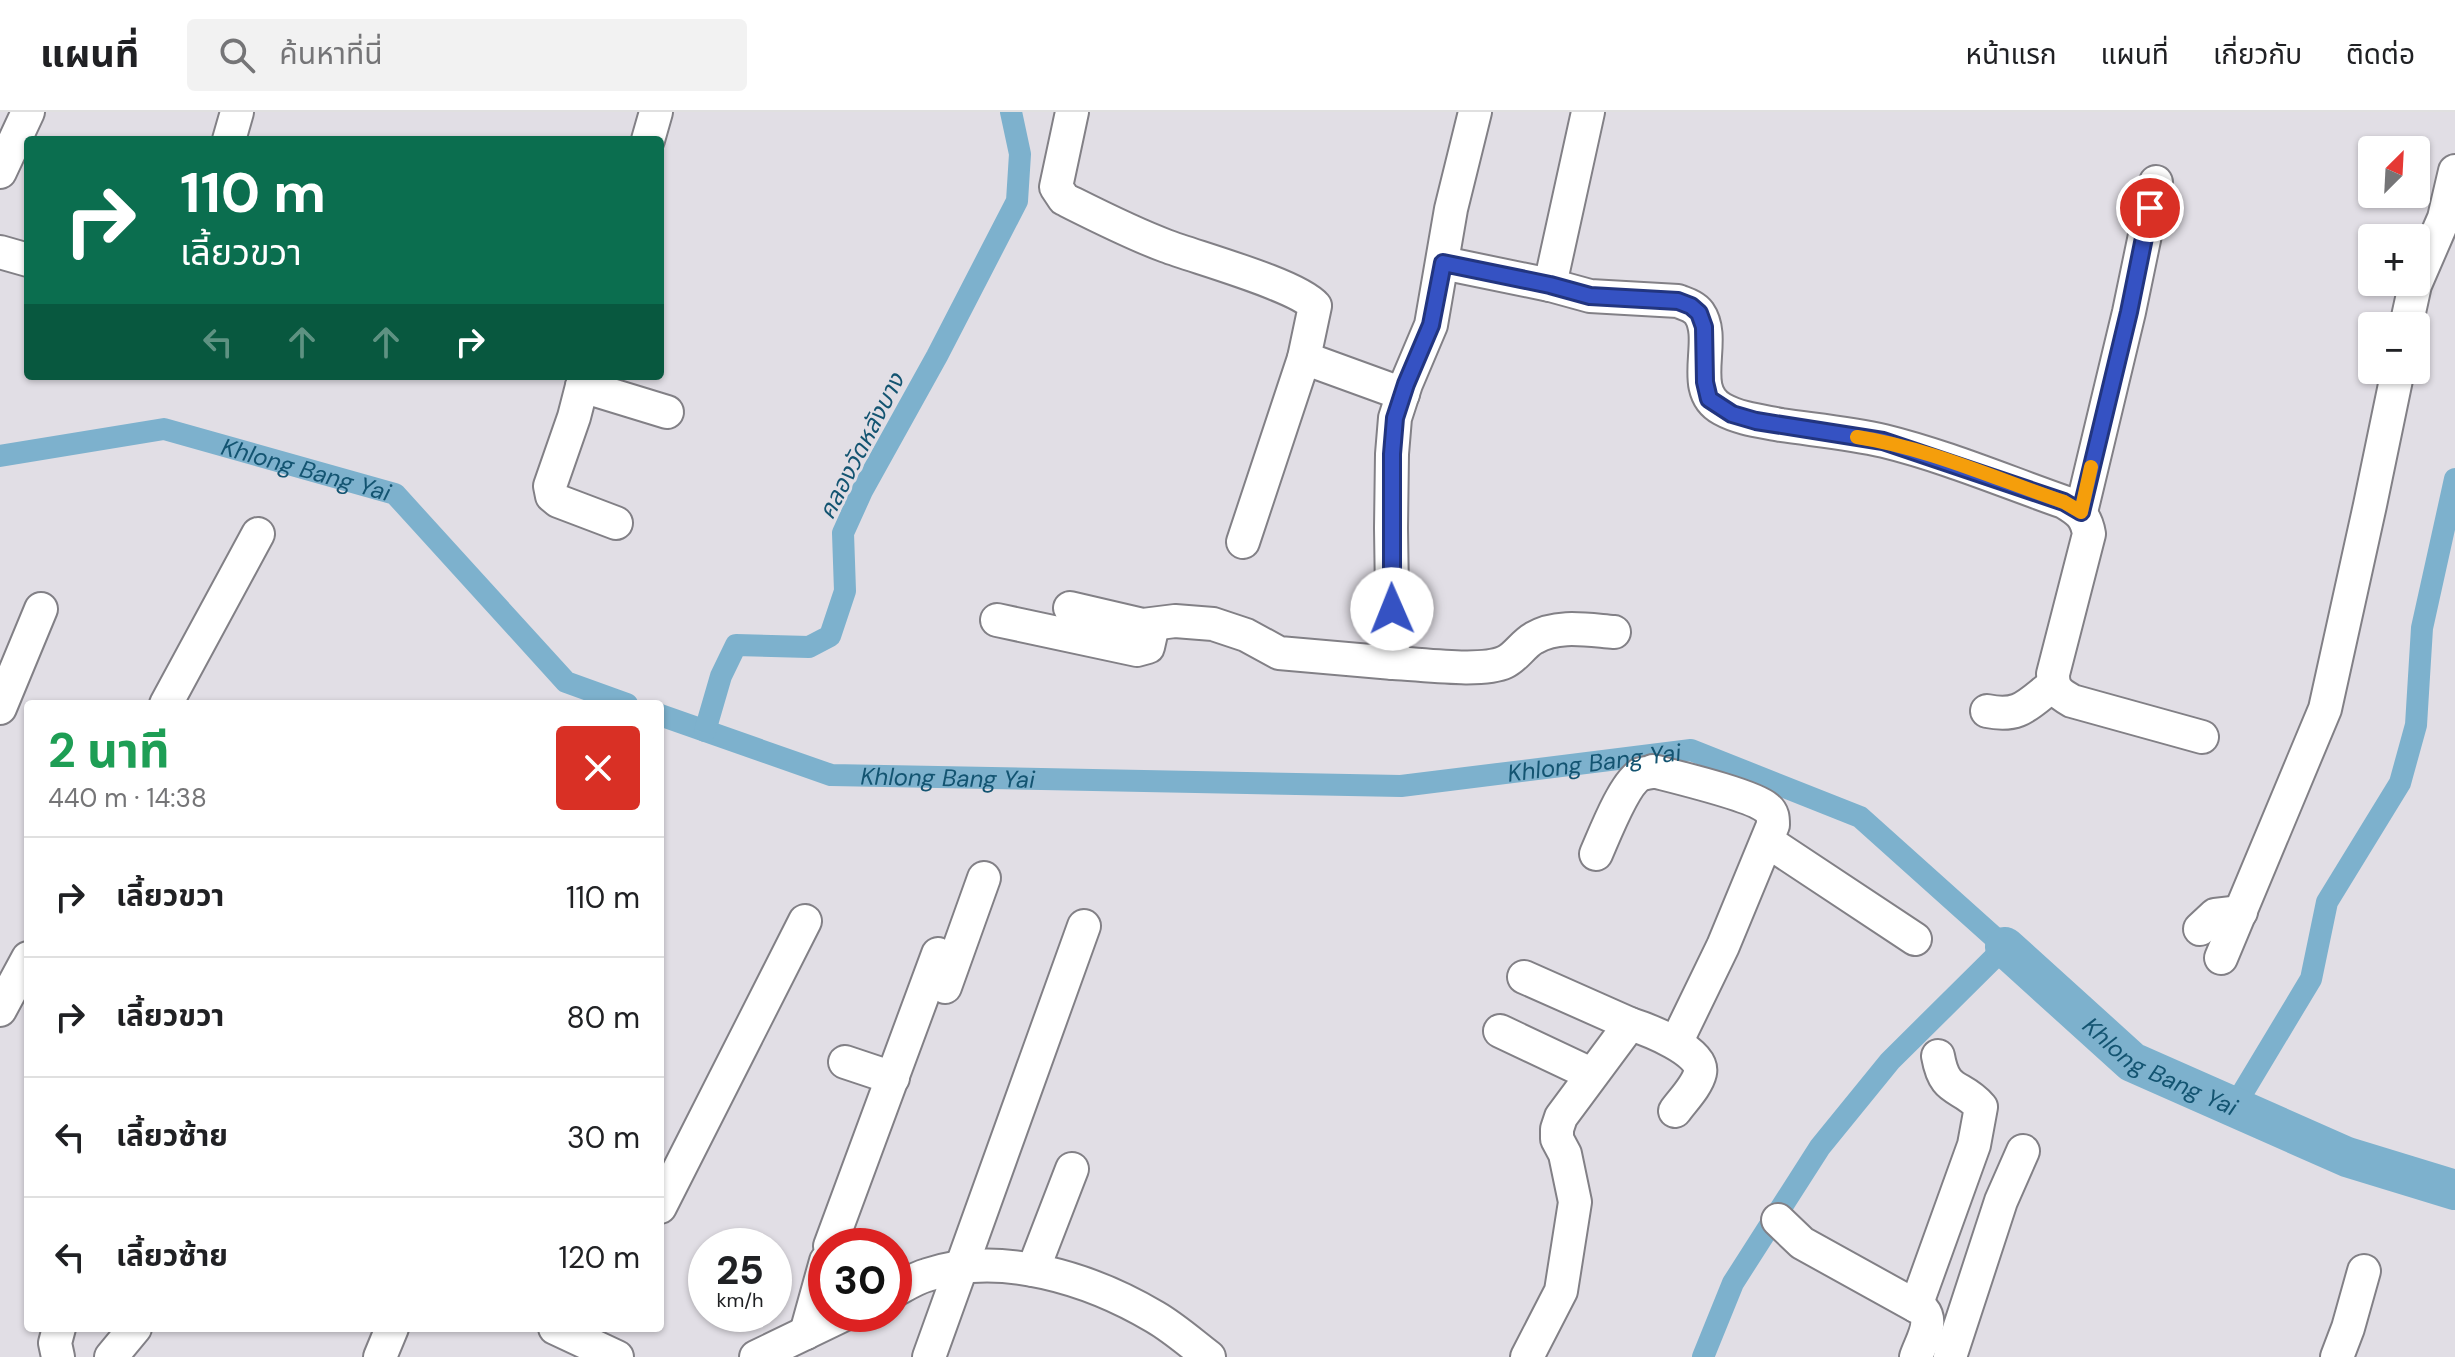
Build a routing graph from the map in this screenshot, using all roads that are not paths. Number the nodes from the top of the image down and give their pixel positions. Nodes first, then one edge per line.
1 (28, 112) edge
2 (237, 112) edge
3 (656, 112) edge
4 (1072, 112) edge
5 (1588, 112) edge
6 (1466, 115) edge
7 (230, 136) edge
8 (649, 136) edge
9 (2455, 171) edge
10 (0, 172) edge
11 (2156, 182) dead end
12 (0, 252) edge
13 (24, 259) edge
14 (1443, 263) junction
15 (1550, 285) junction
16 (2409, 312) edge
17 (1304, 358) junction
18 (584, 381) edge
19 (2395, 384) edge
20 (1403, 394) junction
21 (667, 412) dead end
22 (2081, 512) junction
23 (616, 523) dead end
24 (258, 534) dead end
25 (1243, 542) dead end
26 (1070, 608) dead end
27 (41, 609) dead end
28 (997, 620) dead end
29 (1153, 625) junction
30 (1614, 632) dead end
31 (1393, 663) junction
32 (2053, 685) junction
33 (168, 700) edge
34 (0, 708) edge
35 (1987, 711) dead end
36 (2202, 737) dead end
37 (1767, 841) junction
38 (1596, 854) dead end
39 (984, 878) dead end
40 (2241, 912) junction
41 (805, 921) dead end
42 (1084, 926) dead end
43 (2200, 929) dead end
44 (1915, 939) dead end
45 (938, 954) dead end
46 (2221, 958) dead end
47 (24, 965) edge
48 (1524, 977) dead end
49 (0, 1009) edge
50 (1630, 1024) junction
51 (1500, 1031) dead end
52 (1676, 1043) junction
53 (1938, 1056) dead end
54 (845, 1062) dead end
55 (1591, 1074) junction
56 (893, 1078) junction
57 (1675, 1111) dead end
58 (866, 1149) junction
59 (2023, 1151) dead end
60 (1072, 1169) dead end
61 (664, 1199) edge
62 (1778, 1220) dead end
63 (837, 1228) edge
64 (962, 1268) junction
65 (1033, 1270) junction
66 (2364, 1271) dead end
67 (912, 1282) edge
68 (1916, 1306) junction
69 (808, 1326) edge
70 (58, 1332) edge
71 (132, 1332) edge
72 (390, 1332) edge
73 (806, 1333) joint
74 (589, 1335) edge
75 (58, 1357) edge
76 (111, 1357) edge
77 (380, 1357) edge
78 (617, 1357) edge
79 (756, 1357) edge
80 (929, 1357) edge
81 (1209, 1357) edge
82 (1527, 1357) edge
83 (1916, 1357) edge
84 (1950, 1357) edge
85 (2337, 1357) edge

1 - 10 street
2 - 7 street
3 - 8 street
4 - 17 street
5 - 15 street
6 - 14 street
9 - 16 street
11 - 22 street
12 - 13 street
14 - 15 street
14 - 20 street
15 - 22 street
17 - 20 street
17 - 25 street
18 - 21 street
18 - 23 street
19 - 40 street
20 - 31 street
22 - 32 street
24 - 33 street
26 - 29 street
27 - 34 street
28 - 29 street
29 - 31 street
30 - 31 street
32 - 35 street
32 - 36 street
37 - 38 street
37 - 44 street
37 - 52 street
39 - 58 street
40 - 43 street
40 - 46 street
41 - 61 street
42 - 64 street
45 - 56 street
47 - 49 street
48 - 50 street
50 - 52 street
50 - 55 street
51 - 55 street
52 - 57 street
53 - 68 street
54 - 56 street
55 - 82 street
56 - 58 street
58 - 63 street
59 - 84 street
60 - 65 street
62 - 68 street
64 - 65 street
64 - 67 street
64 - 80 street
65 - 81 street
66 - 85 street
68 - 83 street
69 - 73 street
70 - 75 street
71 - 76 street
72 - 77 street
73 - 79 street
74 - 78 street

